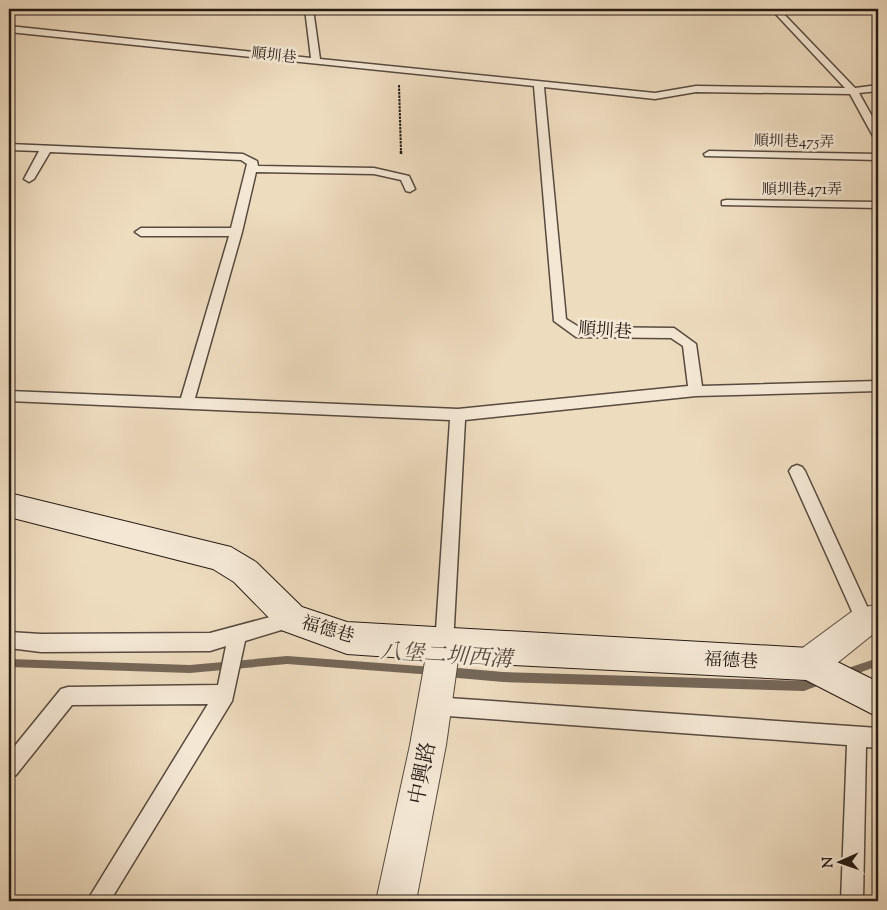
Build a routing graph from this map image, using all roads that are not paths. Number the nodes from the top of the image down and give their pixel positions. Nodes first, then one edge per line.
1 (309, 9) edge
2 (775, 9) edge
3 (9, 29) edge
4 (316, 60) junction
5 (539, 84) junction
6 (878, 88) edge
7 (853, 91) junction
8 (878, 134) edge
9 (9, 147) edge
10 (46, 149) junction
11 (709, 154) dead end
12 (878, 157) edge
13 (252, 169) junction
14 (29, 179) dead end
15 (410, 190) dead end
16 (726, 204) dead end
17 (878, 204) edge
18 (141, 232) dead end
19 (236, 232) junction
20 (878, 386) edge
21 (696, 391) junction
22 (9, 396) edge
23 (187, 402) junction
24 (458, 416) junction
25 (797, 471) dead end
26 (9, 504) edge
27 (292, 619) junction
28 (872, 620) edge
29 (237, 635) junction
30 (9, 640) edge
31 (444, 645) junction
32 (809, 664) junction
33 (225, 694) junction
34 (878, 700) edge
35 (434, 706) junction
36 (857, 736) junction
37 (878, 738) edge
38 (9, 768) edge
39 (98, 901) edge
40 (396, 901) edge
41 (852, 901) edge

1 - 4 lane
2 - 7 lane
3 - 4 lane, 順圳巷
4 - 5 lane, 順圳巷
5 - 7 lane, 順圳巷
5 - 21 lane, 順圳巷
6 - 7 lane, 順圳巷
7 - 8 lane
9 - 10 lane
10 - 13 lane
10 - 14 lane
11 - 12 lane, 順圳巷475弄
13 - 15 lane
13 - 19 lane
16 - 17 lane, 順圳巷471弄
18 - 19 lane
19 - 23 lane
20 - 21 lane
21 - 24 lane
22 - 23 lane
23 - 24 lane
24 - 31 lane
25 - 28 lane
26 - 27 street, 福德巷
27 - 29 lane
27 - 31 street, 福德巷
28 - 32 street
29 - 30 lane
29 - 33 lane
31 - 32 street, 福德巷
31 - 35 street, 中興路
32 - 34 street, 福德巷
33 - 38 lane
33 - 39 lane
35 - 36 lane
35 - 40 street, 中興路
36 - 37 lane
36 - 41 lane

